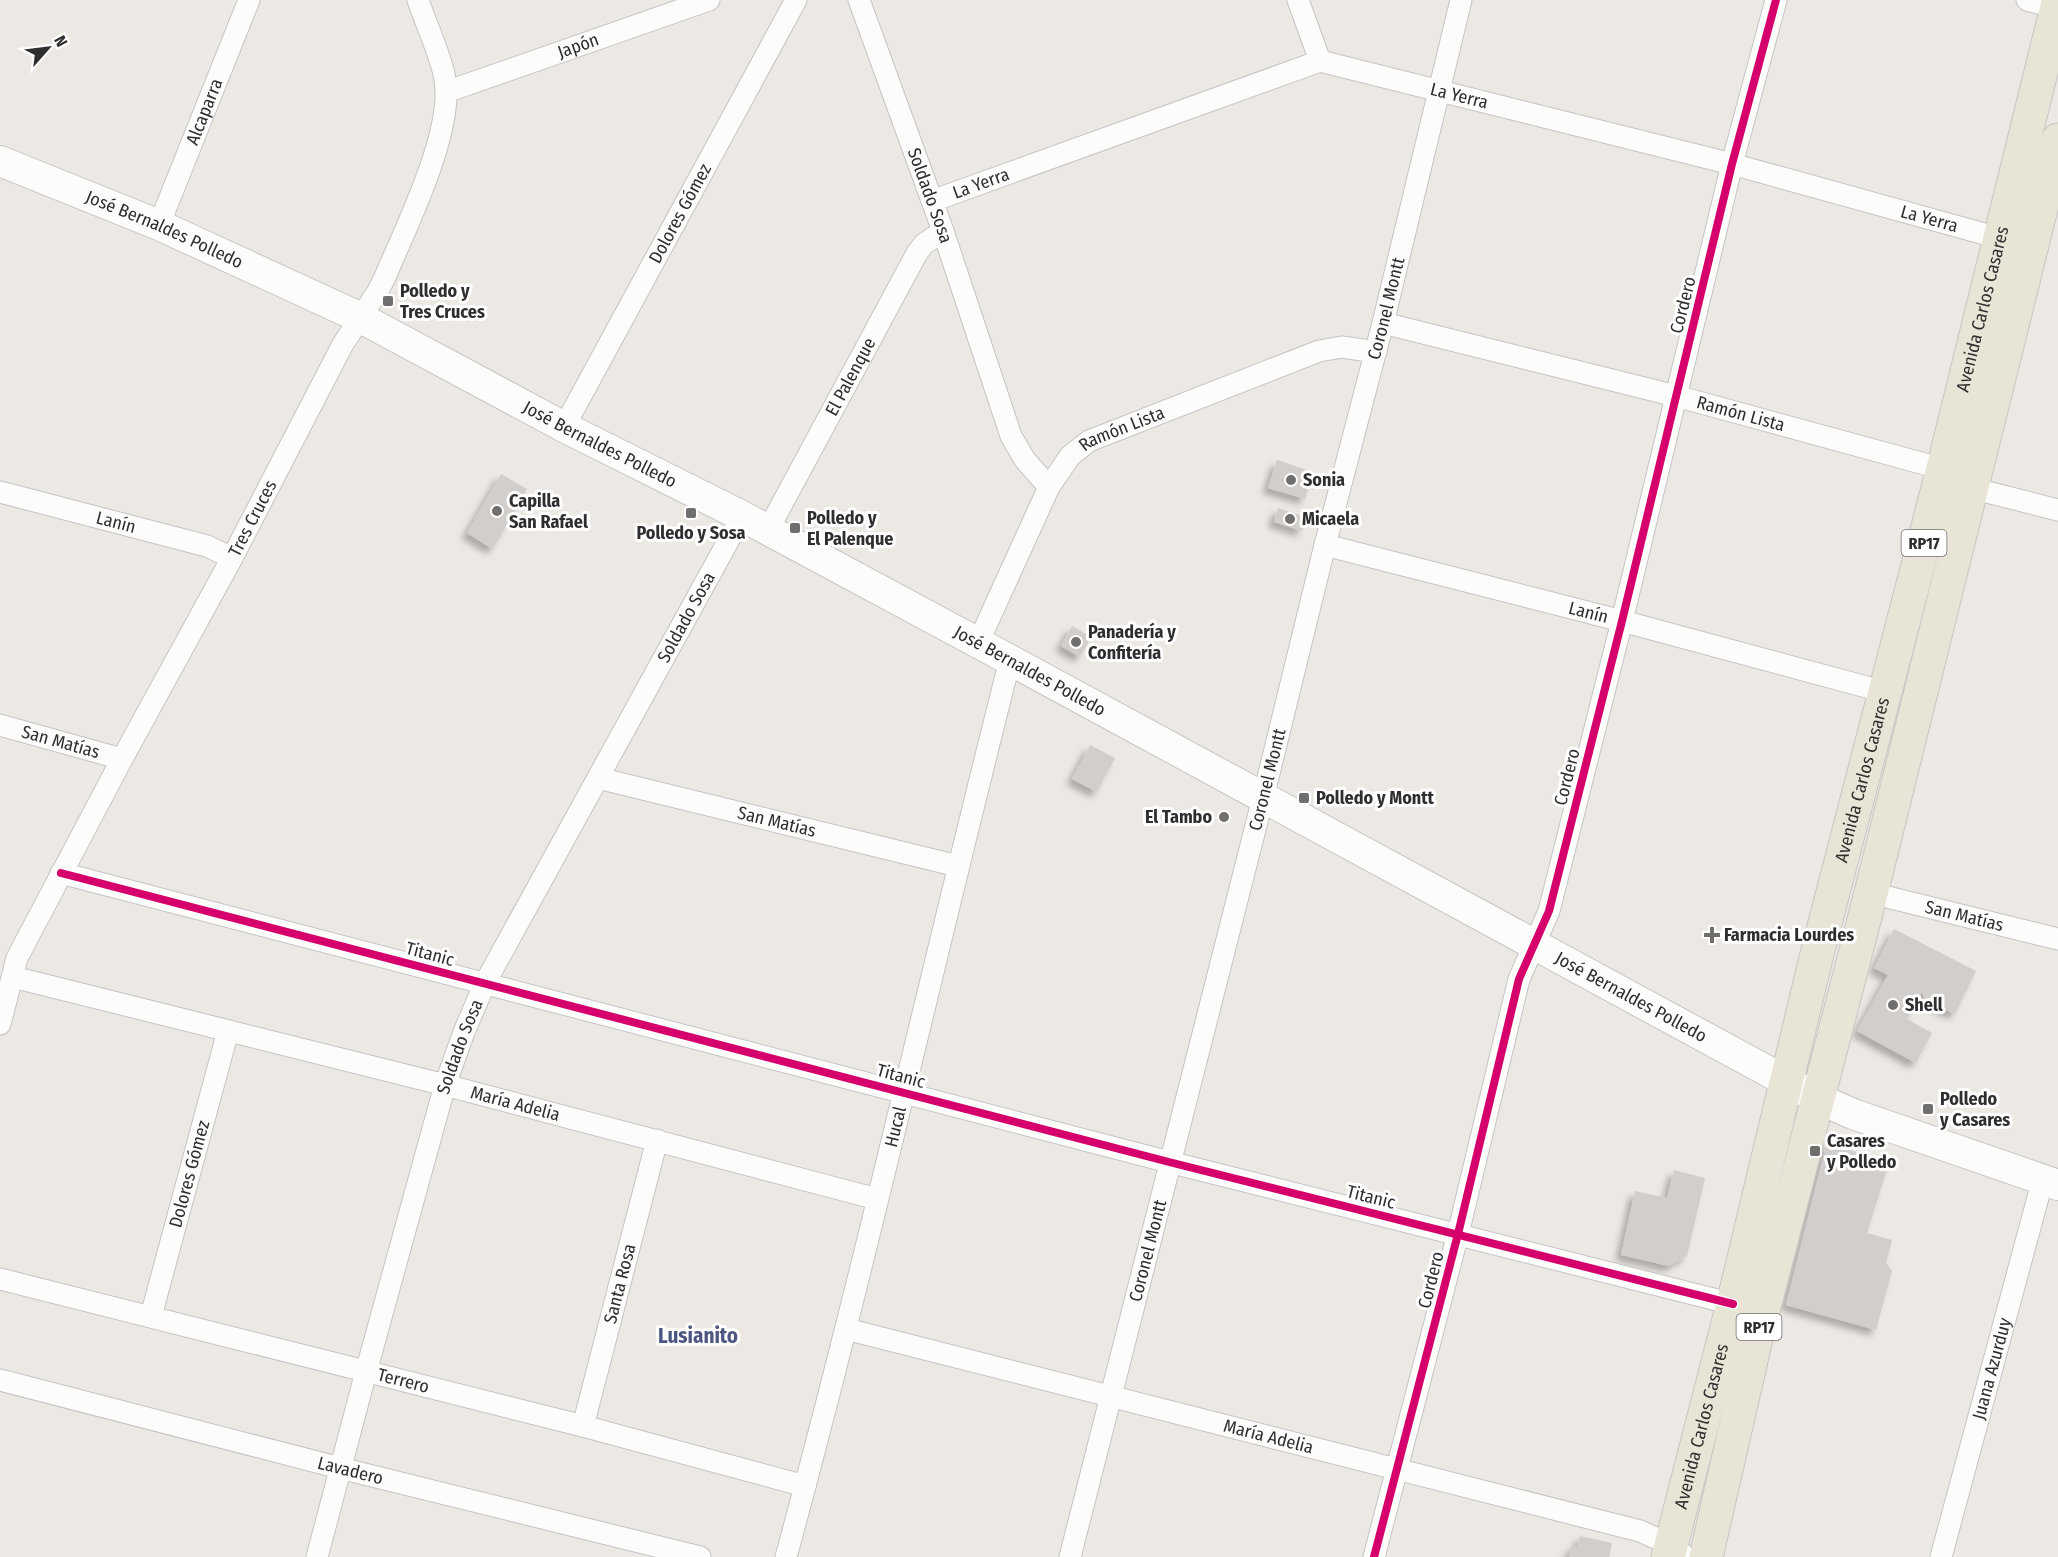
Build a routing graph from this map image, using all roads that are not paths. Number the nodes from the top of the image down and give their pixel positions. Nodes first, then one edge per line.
1 (249, 0) edge
2 (418, 0) edge
3 (709, 0) edge
4 (796, 0) edge
5 (859, 0) edge
6 (1298, 0) edge
7 (1461, 0) edge
8 (1776, 0) edge
9 (2050, 5) edge
10 (1320, 61) junction
11 (1439, 91) junction
12 (446, 92) junction
13 (2058, 140) edge
14 (0, 161) edge
15 (1732, 164) junction
16 (932, 201) junction
17 (159, 225) junction
18 (943, 231) junction
19 (1999, 238) junction
20 (359, 317) junction
21 (1383, 323) junction
22 (1376, 352) junction
23 (1676, 396) junction
24 (564, 427) junction
25 (1943, 469) junction
26 (1049, 487) junction
27 (1972, 487) junction
28 (0, 492) edge
29 (2058, 510) edge
30 (742, 516) junction
31 (768, 530) junction
32 (1325, 545) junction
33 (232, 558) junction
34 (1622, 621) junction
35 (978, 643) junction
36 (1010, 660) junction
37 (1885, 692) junction
38 (0, 725) edge
39 (122, 759) junction
40 (598, 778) junction
41 (1263, 798) junction
42 (957, 866) junction
43 (62, 873) junction
44 (1871, 893) junction
45 (2058, 939) edge
46 (1534, 944) junction
47 (13, 977) junction
48 (485, 983) junction
49 (0, 1024) edge
50 (228, 1031) junction
51 (1787, 1081) junction
52 (445, 1085) junction
53 (903, 1092) junction
54 (1819, 1100) junction
55 (657, 1140) junction
56 (1169, 1162) junction
57 (2050, 1182) edge
58 (877, 1199) junction
59 (1458, 1234) junction
60 (0, 1279) edge
61 (1733, 1304) junction
62 (151, 1316) junction
63 (846, 1329) junction
64 (366, 1372) junction
65 (0, 1380) edge
66 (1112, 1396) junction
67 (583, 1426) junction
68 (340, 1468) junction
69 (1398, 1470) junction
70 (805, 1486) junction
71 (1675, 1553) edge
72 (317, 1557) edge
73 (700, 1557) edge
74 (786, 1557) edge
75 (1070, 1557) edge
76 (1374, 1557) edge
77 (1706, 1557) edge
78 (1941, 1557) edge

1 - 17 street, Alcaparra
2 - 12 street, Tres Cruces
3 - 12 street, Japón
4 - 24 street, Dolores Gómez
5 - 16 street, Soldado Sosa
6 - 10 street
7 - 11 street, Coronel Montt
8 - 15 street, Cordero
9 - 19 main road, Avenida Carlos Casares / RP17
10 - 11 street, La Yerra
10 - 16 street, La Yerra
11 - 15 street, La Yerra
11 - 21 street, Coronel Montt
12 - 20 street, Tres Cruces
13 - 27 main road, Avenida Carlos Casares / RP17
14 - 17 main road, José Bernaldes Polledo
15 - 19 street, La Yerra
15 - 23 street, Cordero
16 - 18 street, Soldado Sosa
17 - 20 main road, José Bernaldes Polledo
18 - 26 street, Soldado Sosa
18 - 31 street, El Palenque
19 - 25 main road, Avenida Carlos Casares / RP17
20 - 24 main road, José Bernaldes Polledo
20 - 33 street, Tres Cruces
21 - 22 street, Coronel Montt
21 - 23 street, Ramón Lista
22 - 26 street, Ramón Lista
22 - 32 street, Coronel Montt
23 - 25 street, Ramón Lista
23 - 34 street, Cordero
24 - 30 main road, José Bernaldes Polledo
25 - 27 street, Ramón Lista
25 - 37 main road, Avenida Carlos Casares / RP17
26 - 35 street, Ramón Lista
27 - 29 street, Ramón Lista
27 - 44 main road, Avenida Carlos Casares / RP17
28 - 33 street, Lanín
30 - 31 main road, José Bernaldes Polledo
30 - 40 street, Soldado Sosa
31 - 35 main road, José Bernaldes Polledo
32 - 34 street, Lanín
32 - 41 street, Coronel Montt
33 - 39 street, Tres Cruces
34 - 37 street, Lanín
34 - 46 street, Cordero
35 - 36 main road, José Bernaldes Polledo
36 - 41 main road, José Bernaldes Polledo
36 - 42 street, Hucal
37 - 51 main road, Avenida Carlos Casares / RP17
38 - 39 street, San Matías
39 - 43 street, Tres Cruces
40 - 42 street, San Matías
40 - 48 street, Soldado Sosa
41 - 46 main road, José Bernaldes Polledo
41 - 56 street, Coronel Montt
42 - 53 street, Hucal
43 - 47 street, Tres Cruces
43 - 48 street, Titanic
44 - 45 street, San Matías
44 - 54 main road, Avenida Carlos Casares / RP17
46 - 51 main road, José Bernaldes Polledo
46 - 59 street, Cordero
47 - 49 street, Tres Cruces
47 - 50 street, María Adelia
48 - 52 street, Soldado Sosa
48 - 53 street, Titanic
50 - 52 street, María Adelia
50 - 62 street, Dolores Gómez
51 - 54 main road, José Bernaldes Polledo
51 - 61 main road, Avenida Carlos Casares / RP17
52 - 55 street, María Adelia
52 - 64 street, Soldado Sosa
53 - 56 street, Titanic
53 - 58 street, Hucal
54 - 57 main road, José Bernaldes Polledo
54 - 77 main road, Avenida Carlos Casares / RP17
55 - 58 street, María Adelia
55 - 67 street, Santa Rosa
56 - 59 street, Titanic
56 - 66 street, Coronel Montt
57 - 78 street, Juana Azurduy
58 - 63 street, Hucal
59 - 61 street, Titanic
59 - 69 street, Cordero
60 - 62 street, Terrero
61 - 71 main road, Avenida Carlos Casares / RP17
62 - 64 street, Terrero
63 - 66 street, María Adelia
63 - 70 street, Hucal
64 - 67 street, Terrero
64 - 68 street, Soldado Sosa
65 - 68 street, Lavadero
66 - 69 street, María Adelia
66 - 75 street, Coronel Montt
67 - 70 street, Terrero
68 - 72 street, Soldado Sosa
68 - 73 street, Lavadero
69 - 71 street, María Adelia
69 - 76 street, Cordero
70 - 74 street, Hucal

